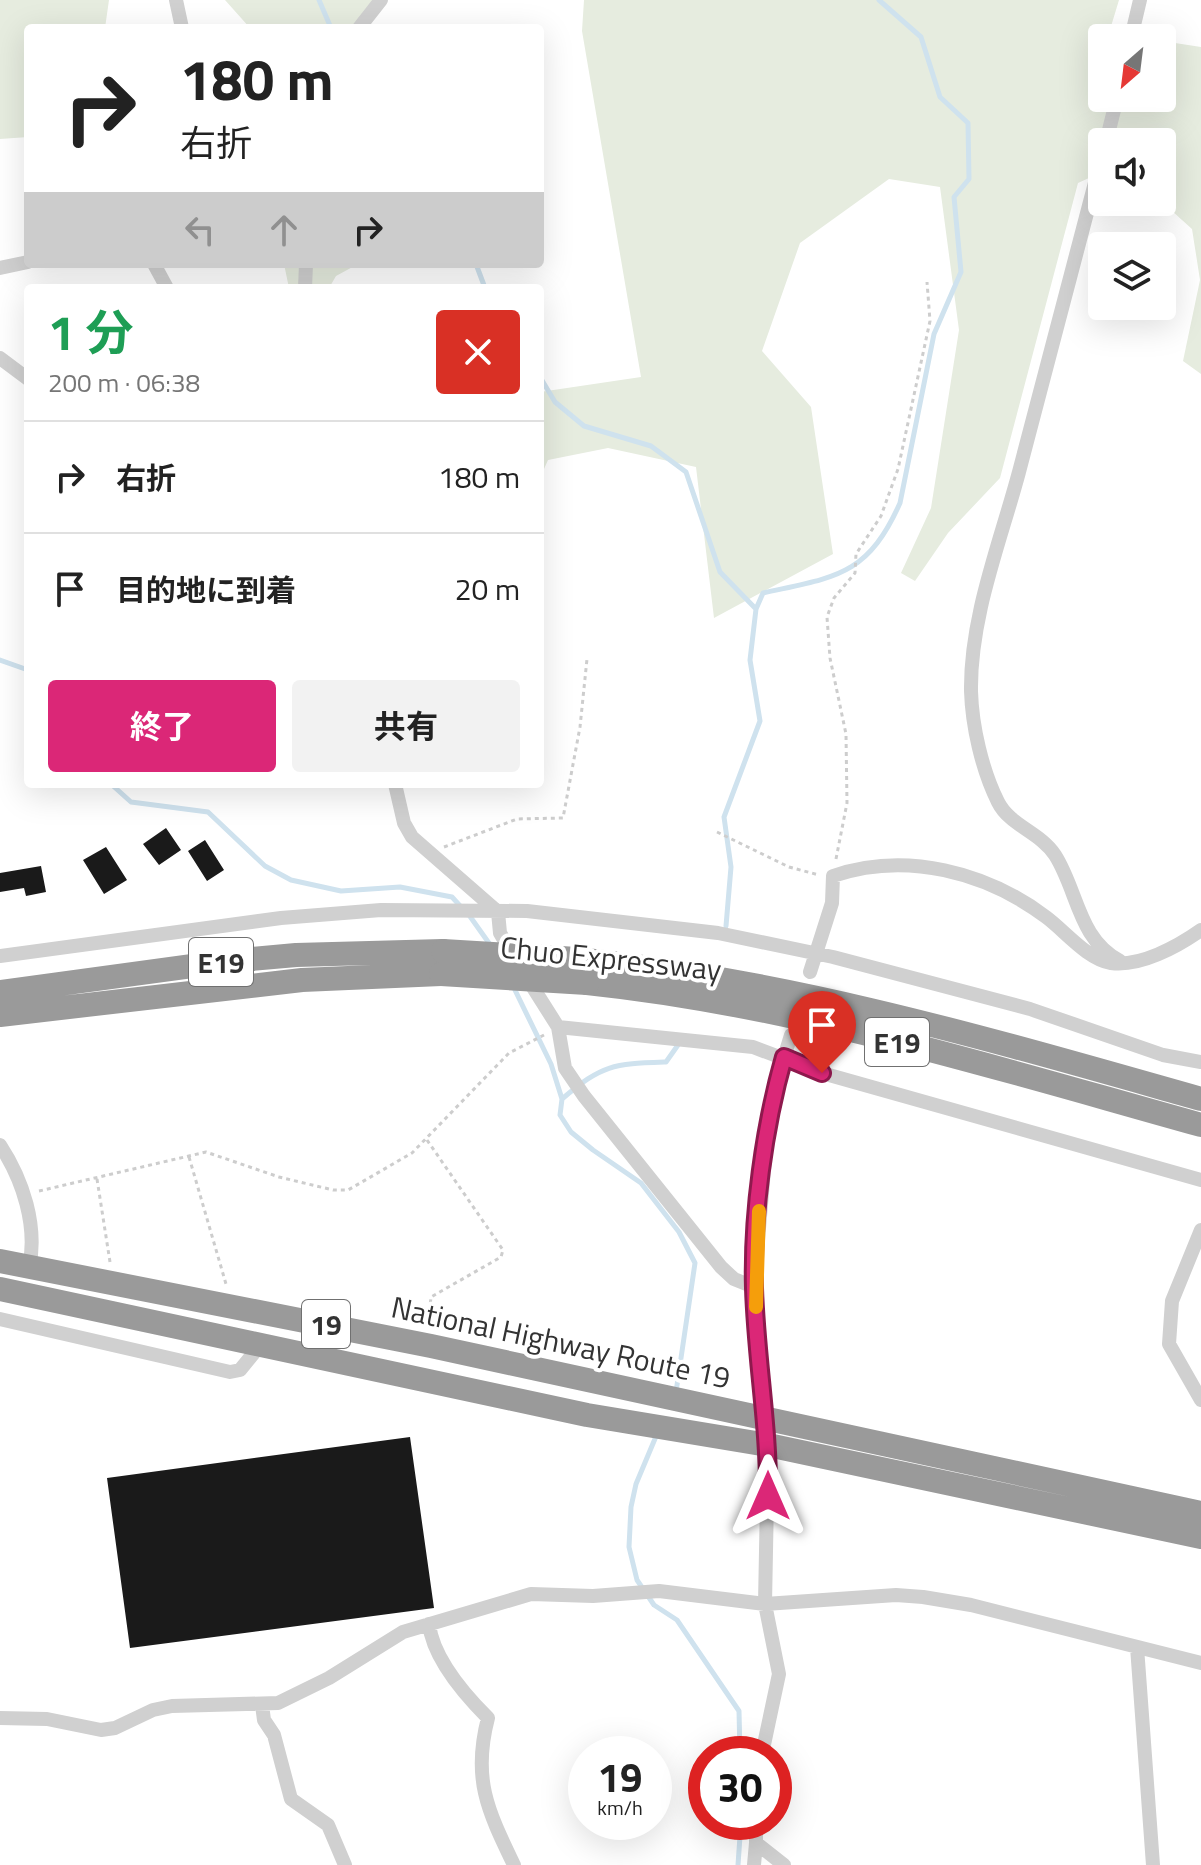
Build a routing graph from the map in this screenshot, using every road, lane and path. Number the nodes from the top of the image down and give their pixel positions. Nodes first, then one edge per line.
1 (176, 0) edge
2 (381, 0) edge
3 (1140, 0) edge
4 (181, 24) edge
5 (362, 24) edge
6 (1134, 24) edge
7 (1088, 208) edge
8 (24, 263) edge
9 (0, 268) edge
10 (927, 282) dead end
11 (0, 358) edge
12 (24, 376) edge
13 (587, 659) dead end
14 (396, 788) edge
15 (717, 832) dead end
16 (432, 857) junction
17 (833, 876) junction
18 (492, 912) junction
19 (1201, 930) edge
20 (817, 955) junction
21 (0, 956) edge
22 (1120, 961) junction
23 (442, 962) junction
24 (810, 972) dead end
25 (0, 992) edge
26 (0, 1015) edge
27 (554, 1029) junction
28 (791, 1035) dead end
29 (784, 1057) junction
30 (1201, 1062) edge
31 (1201, 1099) edge
32 (1201, 1125) edge
33 (427, 1140) junction
34 (0, 1145) edge
35 (189, 1157) junction
36 (97, 1179) junction
37 (1201, 1180) edge
38 (24, 1194) junction
39 (1201, 1230) edge
40 (0, 1261) edge
41 (110, 1263) dead end
42 (29, 1268) junction
43 (754, 1287) junction
44 (0, 1289) edge
45 (226, 1305) junction
46 (0, 1319) edge
47 (262, 1343) junction
48 (426, 1345) junction
49 (1201, 1400) edge
50 (767, 1433) junction
51 (1201, 1513) edge
52 (1201, 1537) edge
53 (765, 1604) junction
54 (429, 1624) junction
55 (1137, 1647) junction
56 (1201, 1663) edge
57 (262, 1705) junction
58 (0, 1718) edge
59 (766, 1736) edge
60 (756, 1843) joint
61 (345, 1865) edge
62 (514, 1865) edge
63 (754, 1865) edge
64 (784, 1865) edge
65 (1153, 1865) edge

1 - 4 street
2 - 5 street
3 - 6 street
7 - 22 street
8 - 9 street
10 - 17 path
11 - 12 street
13 - 16 path
14 - 16 street
15 - 17 path
16 - 18 street
17 - 20 street
17 - 22 street
18 - 20 street
18 - 21 street
18 - 27 street
19 - 22 street
20 - 24 street
20 - 30 street
23 - 25 highway, Chuo Expressway / E19
23 - 26 highway, Chuo Expressway / E19
23 - 31 highway, Chuo Expressway / E19, bridge
23 - 32 highway, Chuo Expressway / E19, bridge
27 - 29 street
27 - 33 path
27 - 43 street
28 - 29 street
29 - 37 street
29 - 43 street
33 - 35 path
33 - 48 path
34 - 38 street
35 - 36 path
35 - 45 path
36 - 38 path
36 - 41 path
38 - 42 street
39 - 49 street
40 - 42 highway, National Highway Route 19 / 19
42 - 45 highway, National Highway Route 19 / 19
43 - 50 street
44 - 47 highway, National Highway Route 19 / 19
45 - 48 highway, National Highway Route 19 / 19
46 - 47 street
47 - 50 highway, National Highway Route 19 / 19
48 - 50 highway, National Highway Route 19 / 19
50 - 51 highway, National Highway Route 19 / 19
50 - 52 highway, National Highway Route 19 / 19
50 - 53 street
53 - 54 street
53 - 55 street
53 - 59 street
54 - 57 street
54 - 62 street
55 - 56 street
55 - 65 street
57 - 58 street
57 - 61 street
60 - 63 street
60 - 64 street

